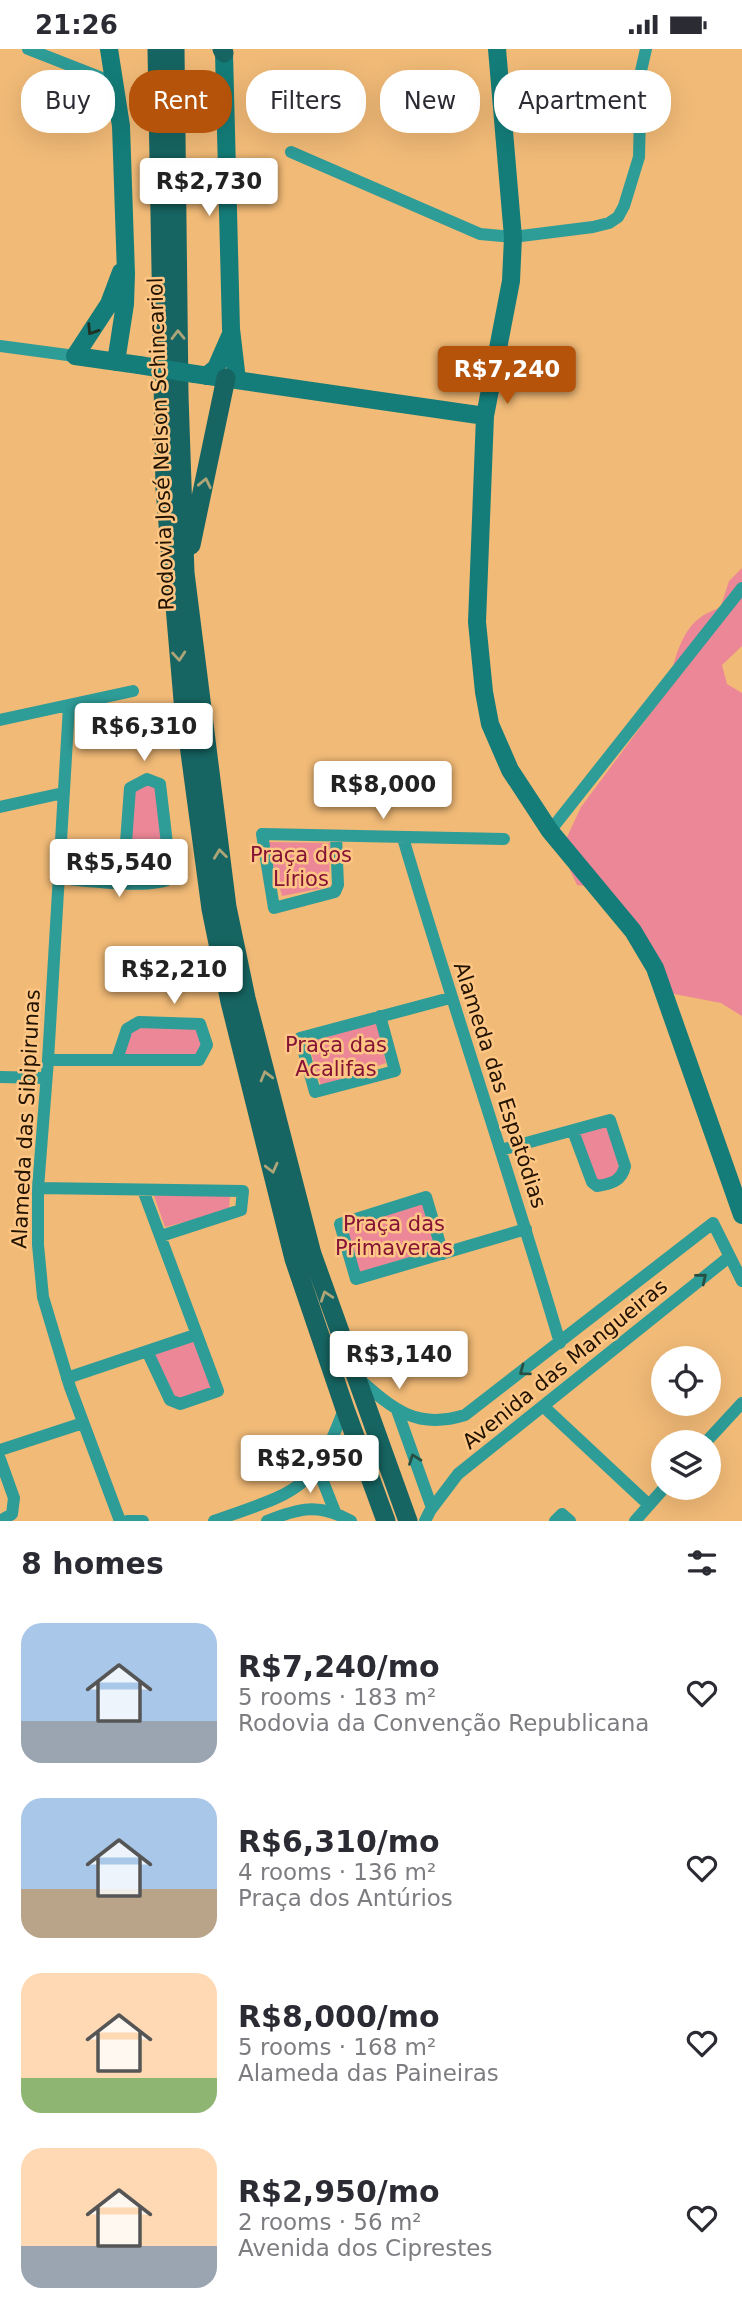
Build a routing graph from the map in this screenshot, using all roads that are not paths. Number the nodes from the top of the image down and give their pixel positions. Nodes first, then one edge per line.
1 (28, 49) edge
2 (109, 49) edge
3 (497, 49) edge
4 (646, 49) edge
5 (223, 50) edge
6 (171, 51) edge
7 (82, 70) edge
8 (113, 70) edge
9 (115, 83) edge
10 (291, 152) dead end
11 (513, 237) junction
12 (124, 257) junction
13 (231, 329) junction
14 (0, 346) edge
15 (75, 356) junction
16 (116, 362) junction
17 (200, 375) junction
18 (232, 379) junction
19 (485, 416) junction
20 (185, 573) junction
21 (742, 588) edge
22 (133, 691) dead end
23 (69, 706) junction
24 (0, 720) edge
25 (63, 793) junction
26 (0, 807) edge
27 (550, 831) junction
28 (336, 837) junction
29 (403, 838) junction
30 (504, 839) dead end
31 (57, 878) junction
32 (123, 883) junction
33 (450, 998) junction
34 (380, 1016) junction
35 (117, 1059) junction
36 (48, 1060) junction
37 (0, 1077) edge
38 (45, 1078) junction
39 (573, 1131) junction
40 (501, 1150) junction
41 (38, 1188) junction
42 (143, 1190) junction
43 (742, 1215) edge
44 (526, 1229) junction
45 (161, 1236) junction
46 (443, 1254) junction
47 (729, 1257) junction
48 (742, 1281) edge
49 (195, 1335) junction
50 (560, 1343) junction
51 (147, 1351) junction
52 (354, 1374) junction
53 (67, 1378) junction
54 (742, 1402) edge
55 (543, 1406) junction
56 (345, 1409) junction
57 (397, 1410) junction
58 (83, 1423) junction
59 (717, 1430) edge
60 (0, 1450) edge
61 (0, 1459) edge
62 (319, 1466) junction
63 (653, 1500) edge
64 (649, 1505) junction
65 (432, 1508) junction
66 (335, 1513) junction
67 (0, 1521) edge
68 (120, 1521) edge
69 (127, 1521) edge
70 (143, 1521) edge
71 (214, 1521) edge
72 (267, 1521) edge
73 (351, 1521) edge
74 (386, 1521) edge
75 (408, 1521) edge
76 (425, 1521) edge
77 (555, 1521) edge
78 (570, 1521) edge
79 (635, 1521) edge

1 - 7 street
2 - 8 main road
3 - 11 main road
4 - 11 street
5 - 13 main road
20 -> 6 main road, Rodovia José Nelson Schincariol
6 -> 56 main road, Rodovia José Nelson Schincariol
9 - 12 main road
10 - 11 street
11 - 19 main road
12 -> 15 main road
12 - 16 main road
13 - 17 main road
13 - 18 main road
14 - 15 street
15 - 16 main road
16 - 17 main road, bridge
17 - 18 main road
18 - 19 main road
20 -> 18 main road
19 - 27 main road
52 -> 20 main road, Rodovia José Nelson Schincariol
21 - 27 street
22 - 23 street
23 - 24 street
23 - 25 street, Alameda das Sibipirunas
25 - 26 street
25 - 31 street, Alameda das Sibipirunas
27 - 43 main road
28 - 28 street
28 - 29 street
29 - 30 street
29 - 33 street, Alameda das Espatódias
31 - 32 street
31 - 36 street, Alameda das Sibipirunas
32 - 32 street
33 - 34 street
33 - 40 street, Alameda das Espatódias
34 - 34 street
35 - 35 street
35 - 36 street
36 - 38 street, Alameda das Sibipirunas
37 - 38 street
38 - 41 street, Alameda das Sibipirunas
39 - 39 street
39 - 40 street
40 - 44 street, Alameda das Espatódias
41 - 42 street
41 - 53 street, Alameda das Sibipirunas
42 - 45 street
42 - 45 street
44 - 46 street
44 - 50 street, Alameda das Espatódias
45 - 49 street
46 - 46 street
47 - 48 street
47 - 50 street, Avenida das Mangueiras
55 -> 47 street, Avenida das Mangueiras
49 - 51 street
49 - 51 street
50 -> 57 street, Avenida das Mangueiras
51 - 53 street
52 - 57 street, Avenida das Mangueiras
52 - 75 main road, Rodovia José Nelson Schincariol
53 - 58 street, Alameda das Sibipirunas
54 - 59 street
55 - 64 street
55 - 65 street, Avenida das Mangueiras
56 - 62 street
56 - 74 main road, Rodovia José Nelson Schincariol
65 -> 57 street
58 - 60 street
58 - 68 street, Alameda das Sibipirunas
61 - 67 street
62 - 66 street
62 - 71 street
63 - 64 street
64 - 79 street
65 - 76 street, Avenida das Mangueiras
66 - 72 street
66 - 73 street
69 - 70 street
77 - 78 street

